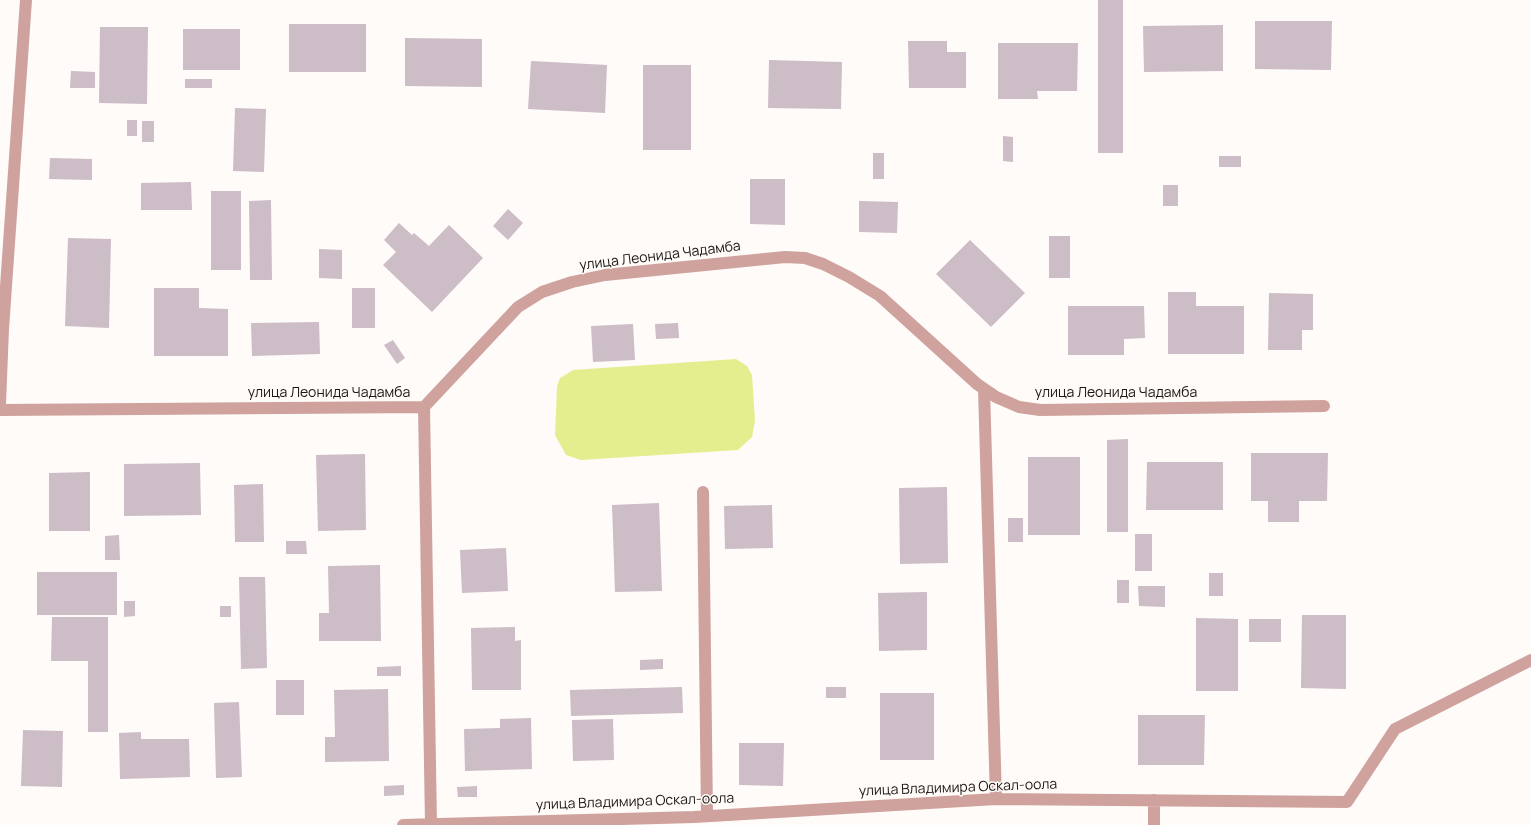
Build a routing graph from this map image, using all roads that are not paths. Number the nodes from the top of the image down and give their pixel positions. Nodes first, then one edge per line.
1 (26, 0) edge
2 (984, 389) junction
3 (0, 404) edge
4 (1324, 406) dead end
5 (424, 408) junction
6 (0, 410) edge
7 (703, 492) dead end
8 (1531, 660) edge
9 (996, 799) junction
10 (1154, 800) junction
11 (707, 816) junction
12 (694, 821) edge
13 (431, 824) junction
14 (403, 825) edge
15 (1154, 825) edge

1 - 3 street
2 - 4 street, улица Леонида Чадамба
2 - 5 street, улица Леонида Чадамба
2 - 9 street
5 - 6 street, улица Леонида Чадамба
5 - 13 street
7 - 11 street
8 - 10 street, улица Владимира Оскал-оола
9 - 10 street, улица Владимира Оскал-оола
9 - 11 street, улица Владимира Оскал-оола
10 - 15 street
11 - 12 street, улица Владимира Оскал-оола
12 - 13 street, улица Владимира Оскал-оола
13 - 14 street, улица Владимира Оскал-оола

